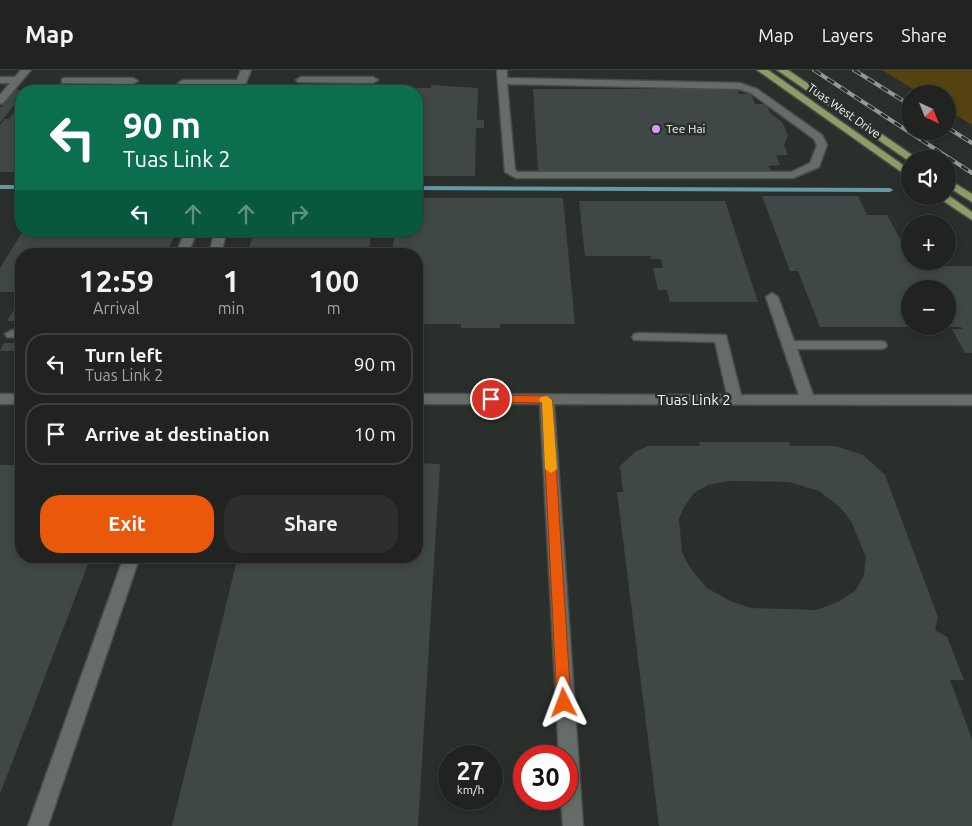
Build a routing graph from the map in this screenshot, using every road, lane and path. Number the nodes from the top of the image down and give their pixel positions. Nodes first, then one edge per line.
1 (26, 70) edge
2 (246, 70) edge
3 (502, 70) edge
4 (762, 70) edge
5 (782, 70) edge
6 (374, 75) edge
7 (0, 80) edge
8 (18, 80) junction
9 (300, 80) dead end
10 (65, 81) dead end
11 (502, 81) junction
12 (183, 83) dead end
13 (130, 85) edge
14 (0, 100) edge
15 (901, 151) edge
16 (901, 169) edge
17 (956, 188) edge
18 (972, 199) edge
19 (955, 205) edge
20 (972, 217) edge
21 (772, 296) dead end
22 (639, 337) dead end
23 (788, 345) junction
24 (880, 345) dead end
25 (423, 398) edge
26 (0, 399) edge
27 (15, 399) edge
28 (547, 400) junction
29 (735, 400) junction
30 (808, 400) junction
31 (972, 400) edge
32 (130, 563) edge
33 (38, 826) edge
34 (573, 826) edge

1 - 8 street
2 - 12 street
3 - 11 street
4 - 16 main road, Tuas West Drive
5 - 15 main road, Tuas West Drive
6 - 9 street
7 - 8 street
8 - 14 street
10 - 13 street
11 - 11 street
17 - 18 main road
19 - 20 main road
21 - 23 street
22 - 29 street
23 - 24 street
23 - 30 street
25 - 28 street, Tuas Link 2
26 - 27 street
28 - 29 street, Tuas Link 2
28 - 34 street
29 - 30 street, Tuas Link 2
30 - 31 street, Tuas Link 2
32 - 33 street

